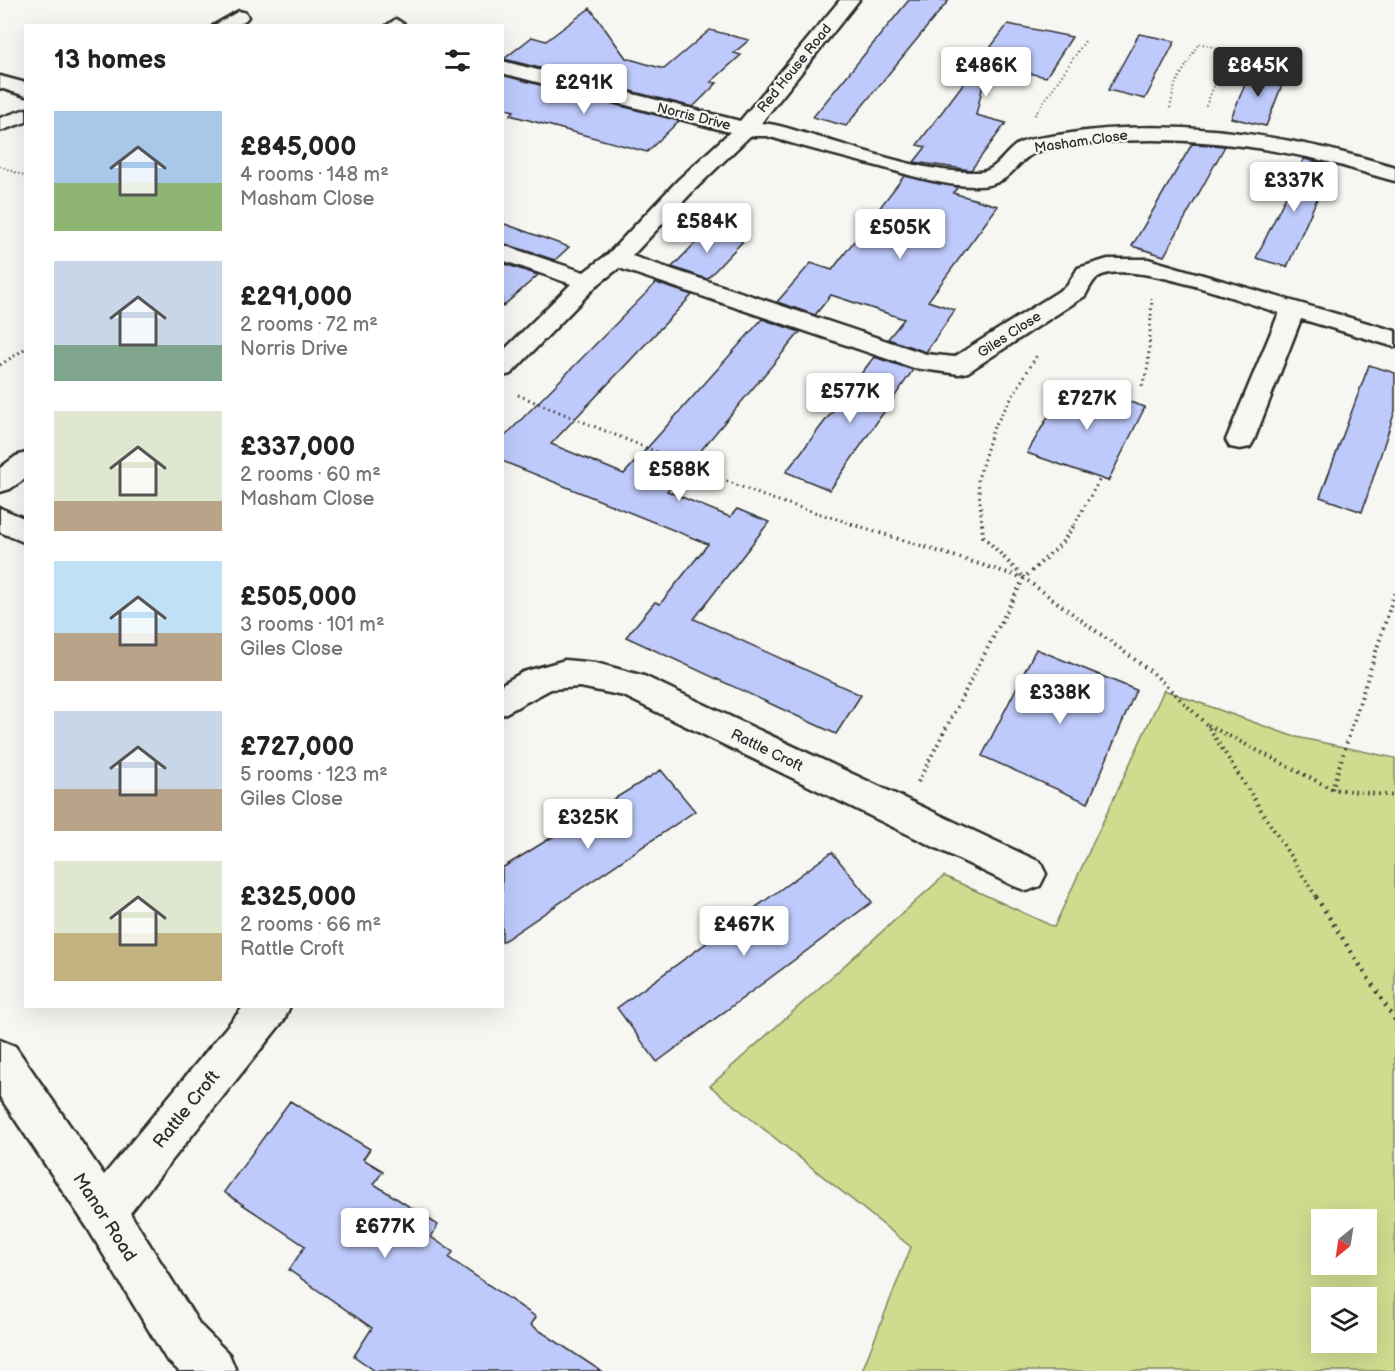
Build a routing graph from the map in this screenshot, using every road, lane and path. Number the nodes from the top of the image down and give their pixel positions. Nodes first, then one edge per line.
1 (849, 0) edge
2 (1085, 40) dead end
3 (504, 68) edge
4 (0, 82) edge
5 (24, 89) edge
6 (24, 116) edge
7 (0, 125) edge
8 (745, 129) junction
9 (1151, 133) junction
10 (1195, 134) junction
11 (1058, 141) junction
12 (0, 165) edge
13 (1395, 174) edge
14 (24, 176) edge
15 (504, 253) edge
16 (616, 259) junction
17 (1142, 266) junction
18 (587, 281) junction
19 (1293, 309) junction
20 (1395, 339) edge
21 (24, 349) edge
22 (1040, 350) dead end
23 (0, 365) edge
24 (504, 366) edge
25 (1142, 386) dead end
26 (513, 393) dead end
27 (1240, 440) dead end
28 (24, 464) edge
29 (1100, 479) dead end
30 (0, 482) edge
31 (0, 519) edge
32 (24, 531) edge
33 (1024, 578) junction
34 (1395, 592) edge
35 (504, 700) edge
36 (1207, 725) junction
37 (1332, 789) junction
38 (1395, 796) edge
39 (901, 814) junction
40 (1027, 874) dead end
41 (268, 1008) edge
42 (1395, 1020) edge
43 (0, 1061) edge
44 (103, 1211) junction
45 (212, 1371) edge

1 - 8 street, Red House Road
2 - 11 path
3 - 8 street, Norris Drive
4 - 5 street
6 - 7 street
8 - 11 street, Masham Close
8 - 16 street, Red House Road
9 - 10 street, Masham Close
9 - 10 path
9 - 11 street, Masham Close
10 - 13 street, Masham Close
12 - 14 path
15 - 18 street
16 - 17 street, Giles Close
16 - 18 street, Red House Road
17 - 19 street, Giles Close
17 - 25 path
18 - 24 street, Red House Road
19 - 20 street, Giles Close
19 - 27 street
21 - 23 path
22 - 33 path
26 - 33 path
28 - 30 street
29 - 33 path
31 - 32 street
33 - 36 path
33 - 39 path
34 - 37 path
35 - 39 street, Rattle Croft
36 - 37 path
36 - 42 path
37 - 38 path
39 - 40 street, Rattle Croft
41 - 44 street, Rattle Croft
43 - 44 street, Manor Road
44 - 45 street, Manor Road

